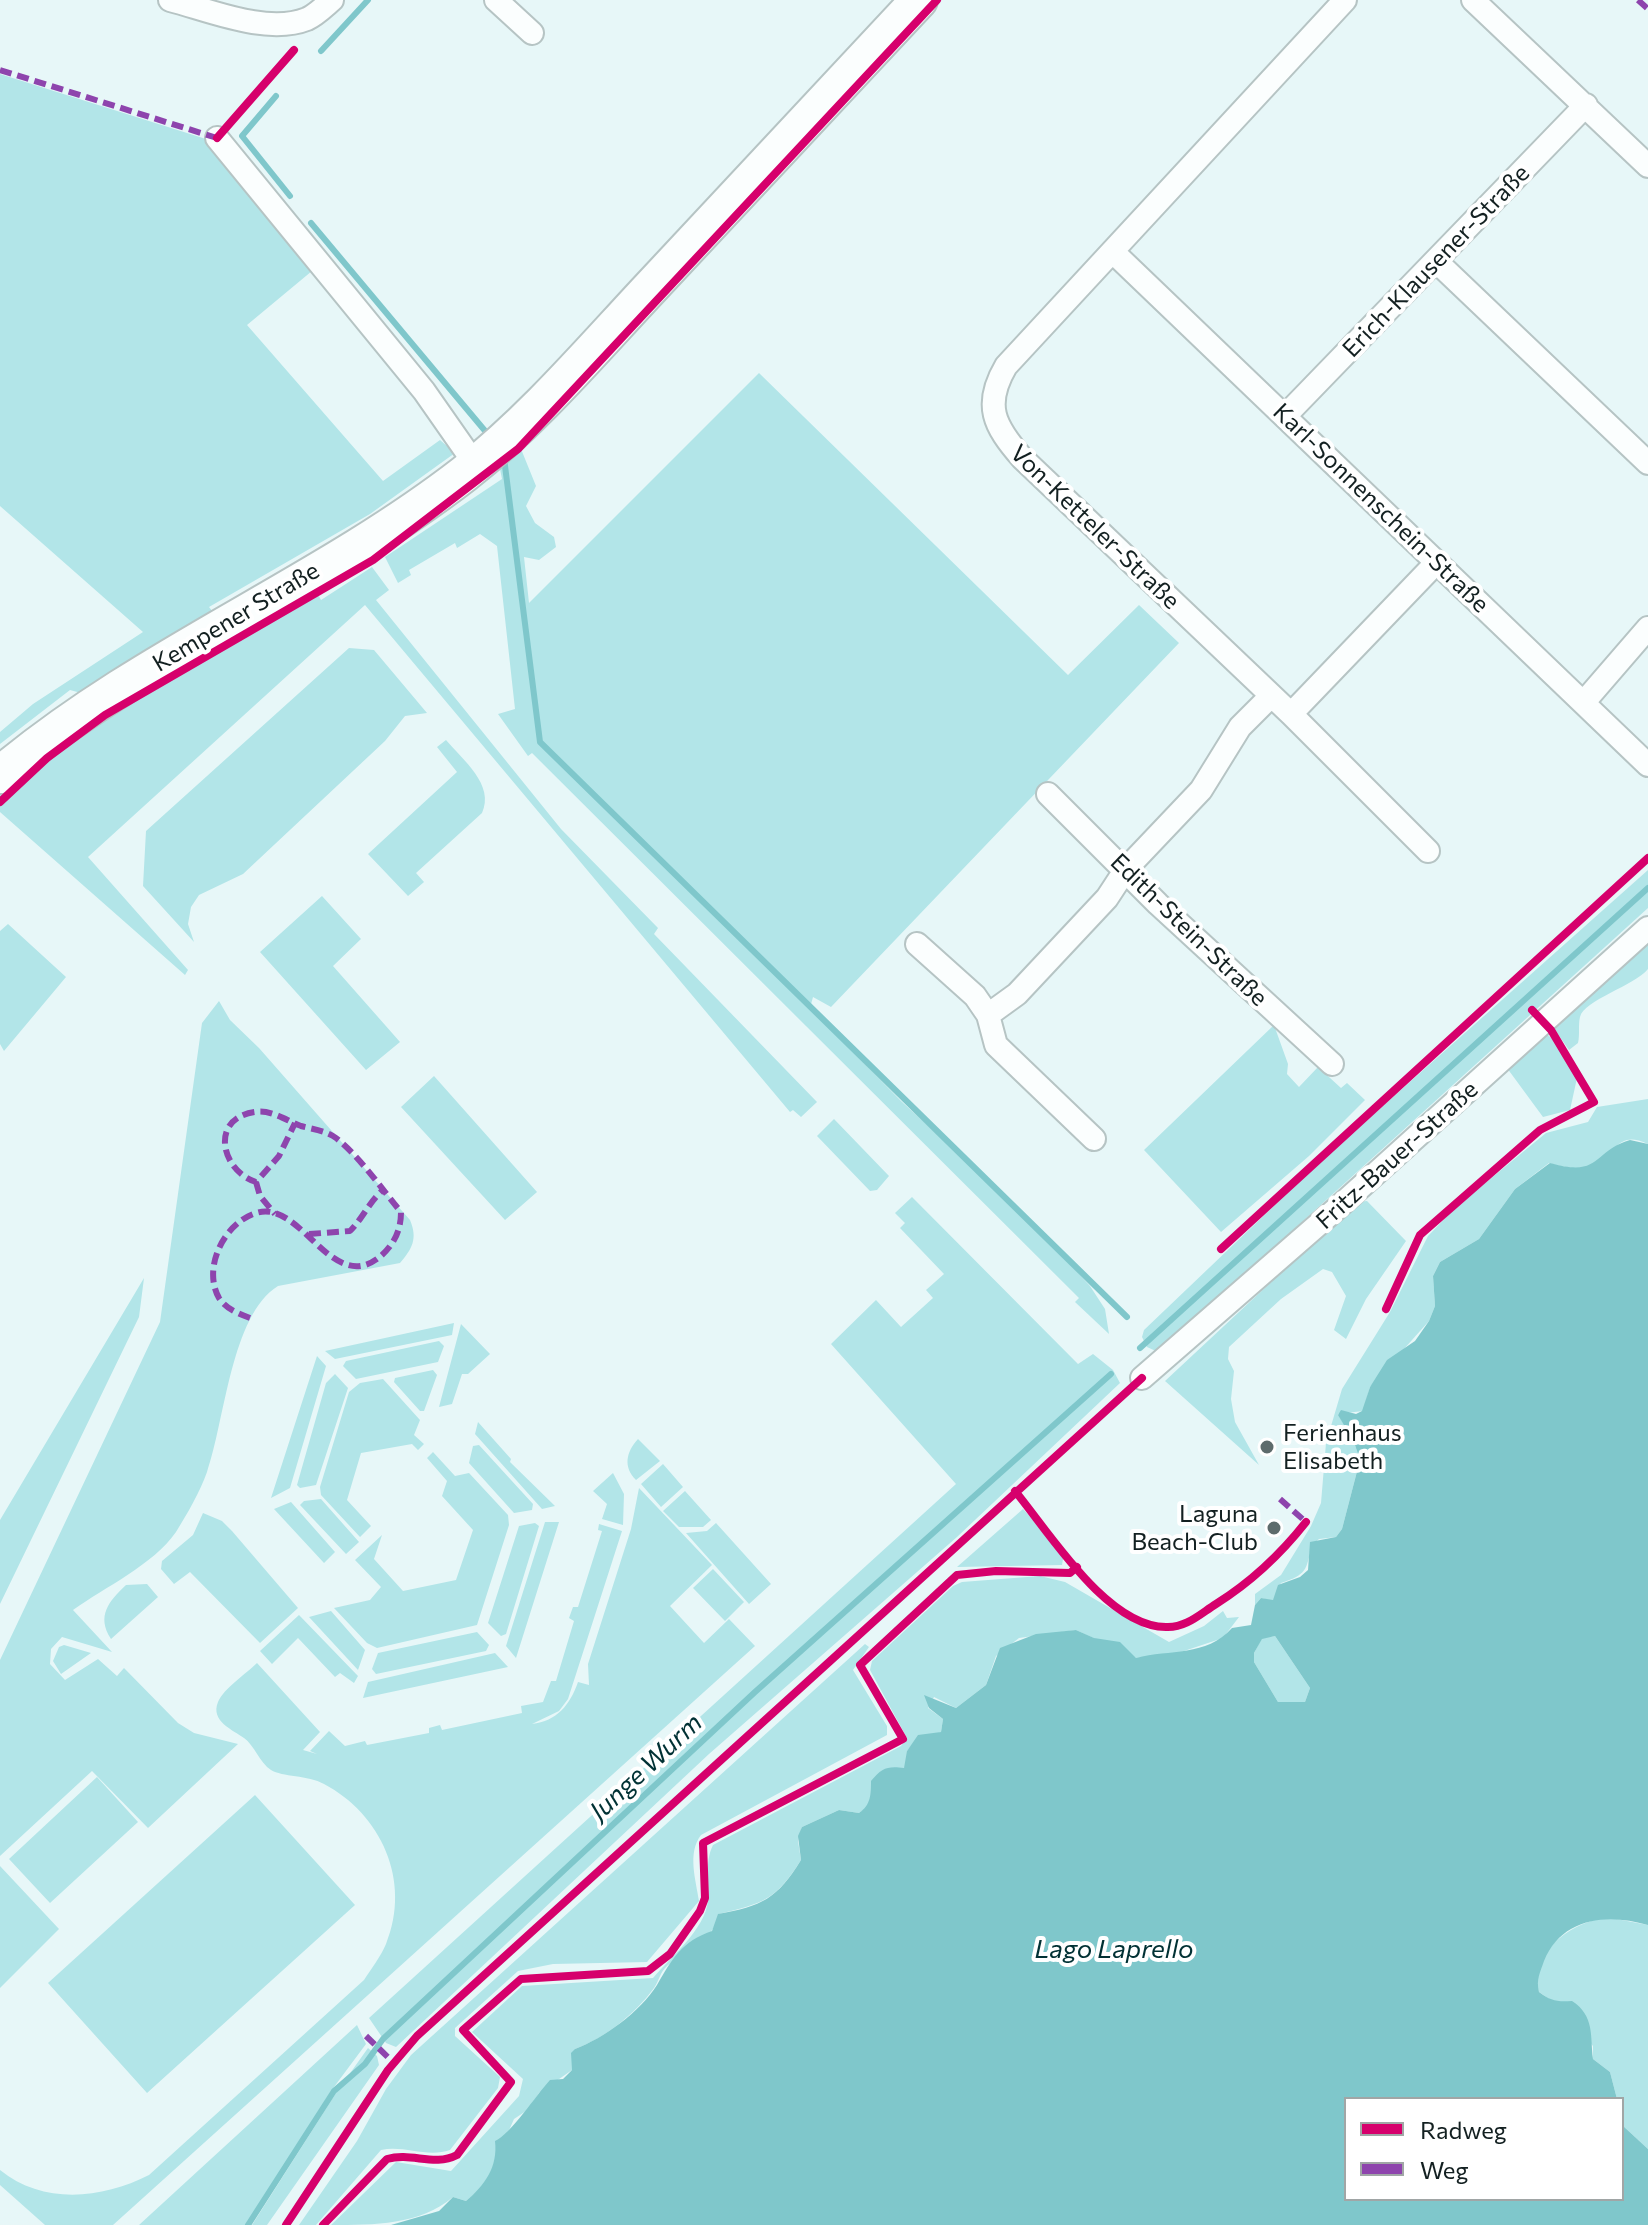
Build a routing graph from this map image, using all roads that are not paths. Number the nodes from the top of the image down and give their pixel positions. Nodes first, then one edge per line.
1 (170, 0) edge
2 (332, 0) edge
3 (496, 0) edge
4 (919, 0) edge
5 (1345, 0) edge
6 (1473, 0) edge
7 (532, 33) dead end
8 (1586, 105) junction
9 (217, 138) dead end
10 (1648, 166) edge
11 (1113, 252) junction
12 (1437, 262) junction
13 (1285, 416) junction
14 (1648, 463) edge
15 (471, 467) junction
16 (1436, 563) junction
17 (1648, 628) edge
18 (1271, 696) junction
19 (1584, 702) junction
20 (1291, 714) junction
21 (1648, 765) edge
22 (0, 775) edge
23 (1048, 794) dead end
24 (1428, 851) dead end
25 (1126, 869) junction
26 (1648, 928) edge
27 (917, 944) dead end
28 (988, 1015) junction
29 (1332, 1064) dead end
30 (1094, 1139) dead end
31 (1142, 1378) dead end

1 - 2 street
3 - 7 street
4 - 15 main road, Kempener Straße
5 - 11 street, Von-Ketteler-Straße
6 - 8 street
8 - 10 street
8 - 12 street, Erich-Klausener-Straße
9 - 15 street
11 - 13 street, Karl-Sonnenschein-Straße
11 - 18 street, Von-Ketteler-Straße
12 - 13 street, Erich-Klausener-Straße
12 - 14 street
13 - 16 street, Karl-Sonnenschein-Straße
15 - 22 main road, Kempener Straße
16 - 19 street, Karl-Sonnenschein-Straße
16 - 20 street
17 - 19 street
18 - 20 street, Von-Ketteler-Straße
18 - 25 street
19 - 21 street, Karl-Sonnenschein-Straße
20 - 24 street, Von-Ketteler-Straße
23 - 25 street, Edith-Stein-Straße
25 - 28 street
25 - 29 street, Edith-Stein-Straße
26 - 31 street, Fritz-Bauer-Straße
27 - 28 street
28 - 30 street

